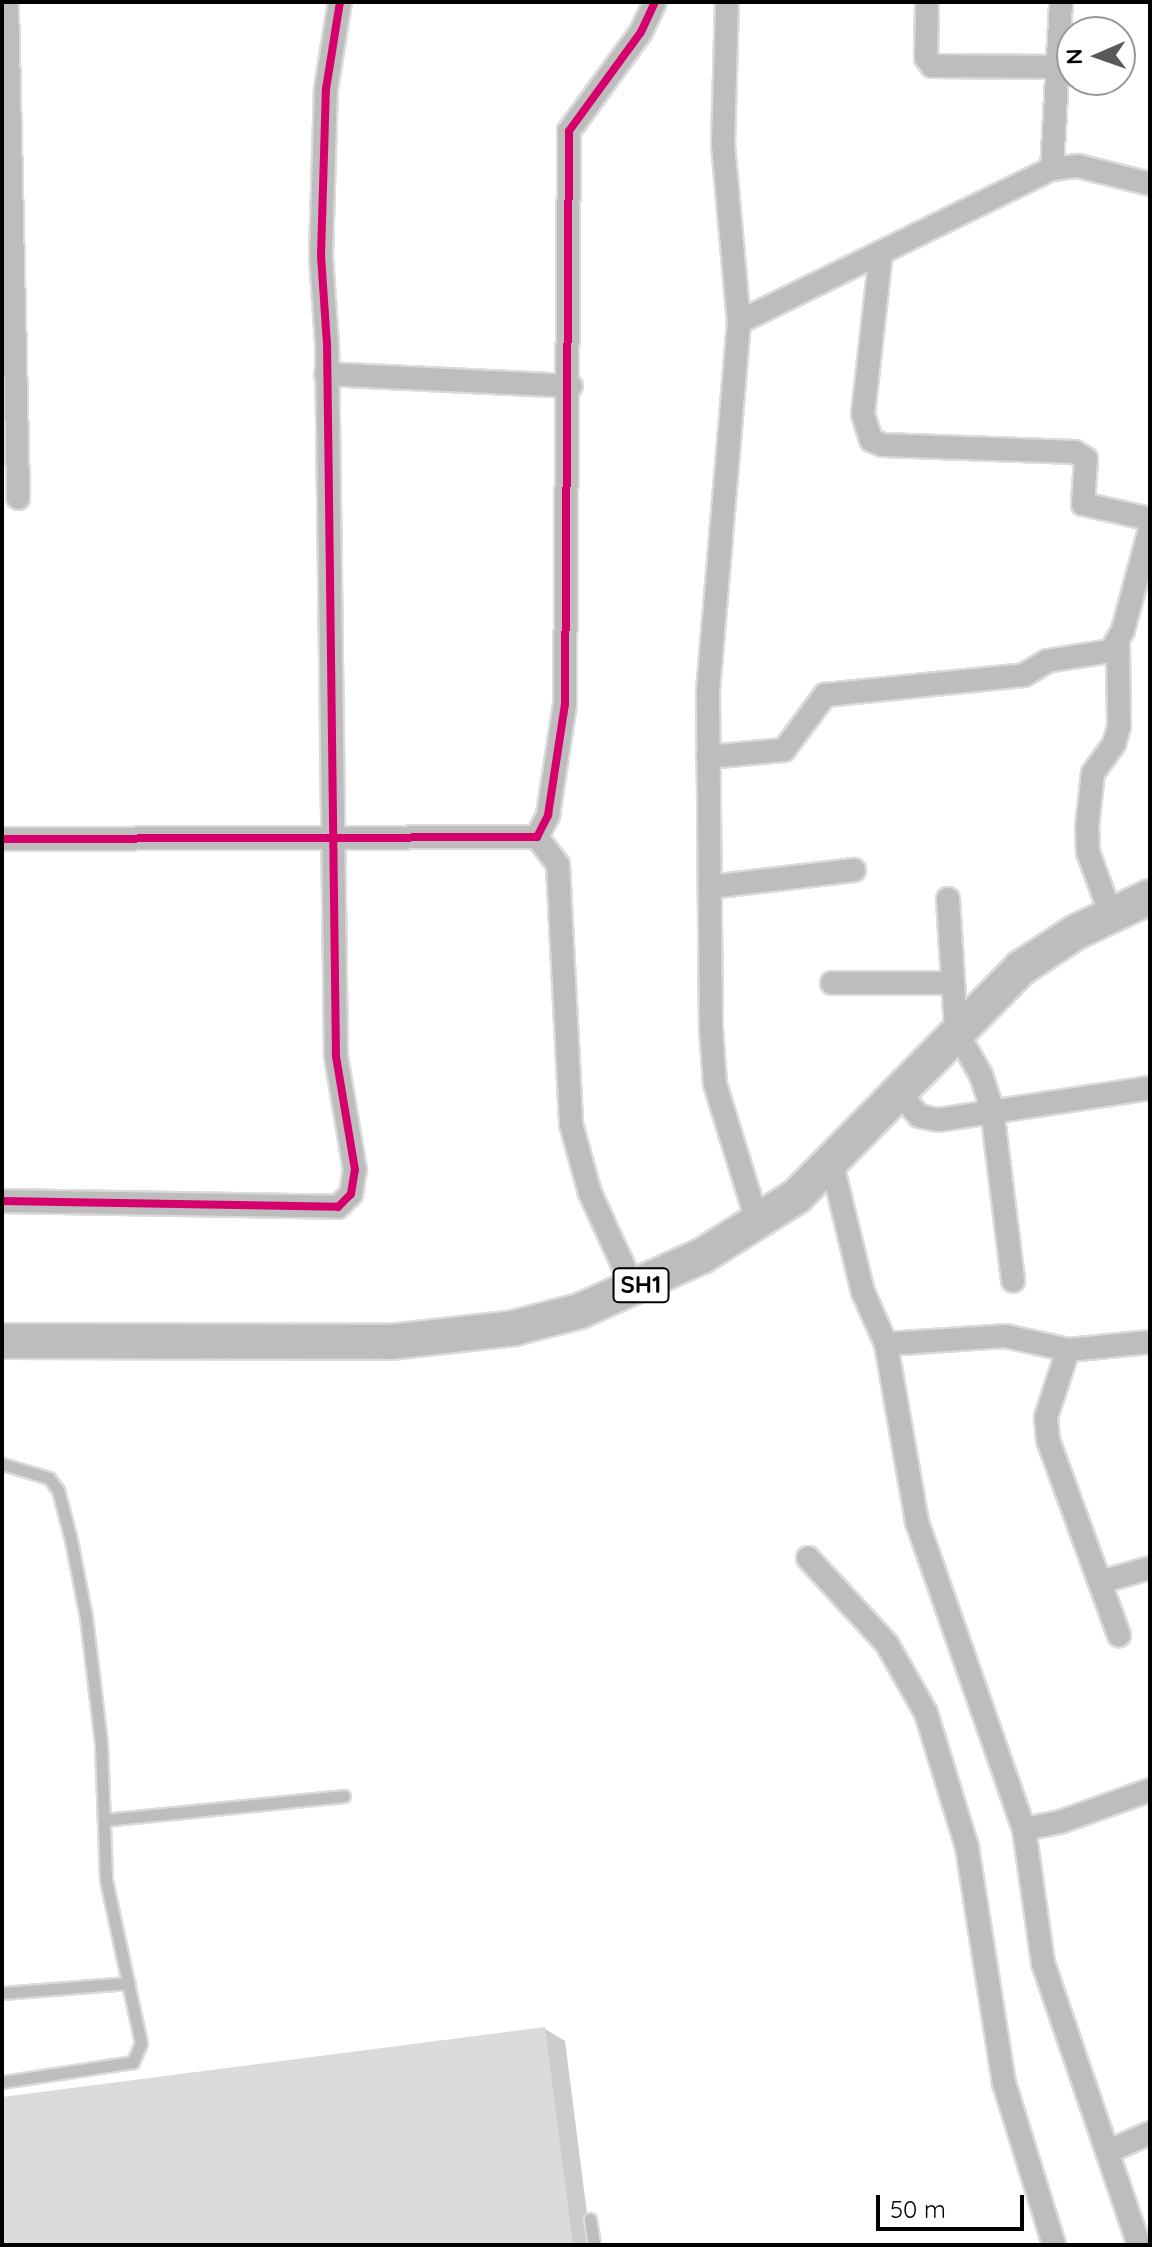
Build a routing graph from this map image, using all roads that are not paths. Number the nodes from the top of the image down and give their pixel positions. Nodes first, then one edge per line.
1 (7, 2) edge
2 (340, 2) edge
3 (655, 2) edge
4 (727, 2) edge
5 (927, 2) edge
6 (5, 56) edge
7 (1056, 67) edge
8 (1056, 96) edge
9 (1052, 169) junction
10 (1150, 184) edge
11 (881, 253) junction
12 (739, 322) junction
13 (326, 374) junction
14 (571, 386) junction
15 (18, 498) dead end
16 (1150, 519) edge
17 (1150, 529) edge
18 (1118, 643) junction
19 (708, 757) junction
20 (332, 834) junction
21 (537, 837) junction
22 (2, 839) edge
23 (854, 870) dead end
24 (710, 887) junction
25 (1150, 897) edge
26 (948, 899) dead end
27 (1111, 915) junction
28 (832, 983) dead end
29 (953, 983) junction
30 (956, 1031) junction
31 (1150, 1088) edge
32 (900, 1094) junction
33 (992, 1109) junction
34 (832, 1164) junction
35 (2, 1201) edge
36 (758, 1224) junction
37 (1013, 1281) dead end
38 (634, 1289) junction
39 (2, 1341) edge
40 (1150, 1342) edge
41 (886, 1344) junction
42 (1068, 1350) junction
43 (2, 1464) edge
44 (808, 1558) dead end
45 (1150, 1568) edge
46 (1100, 1582) junction
47 (1119, 1635) dead end
48 (1150, 1790) edge
49 (344, 1796) dead end
50 (104, 1820) junction
51 (1024, 1829) junction
52 (129, 1983) junction
53 (2, 1993) edge
54 (2, 2082) edge
55 (1150, 2133) edge
56 (1107, 2152) junction
57 (590, 2219) dead end
58 (1140, 2231) edge
59 (594, 2245) edge
60 (1054, 2245) edge

1 - 6 street
2 - 13 street
3 - 14 street
4 - 12 street
5 - 7 street
6 - 15 street
8 - 9 street
9 - 10 street
9 - 11 street
11 - 12 street
11 - 16 street
12 - 19 street
13 - 14 street
13 - 20 street
14 - 21 street
17 - 18 street
18 - 19 street
18 - 27 street
19 - 24 street
20 - 21 street
20 - 22 street
20 - 35 street
21 - 38 street
23 - 24 street
24 - 36 street
25 - 27 main road, SH1
26 - 29 street
27 - 30 main road, SH1
28 - 29 street
29 - 30 street
30 - 32 main road, SH1
30 - 33 street
31 - 33 street
32 - 33 street
32 - 34 main road, SH1
33 - 37 street
34 - 36 main road, SH1
34 - 41 street
36 - 38 main road, SH1
38 - 39 main road, SH1
40 - 42 street
41 - 42 street
41 - 51 street
42 - 46 street
43 - 50 lane
44 - 60 street
45 - 46 street
46 - 47 street
48 - 51 street
49 - 50 lane
50 - 52 lane
51 - 56 street
52 - 53 lane
52 - 54 lane
55 - 56 street
56 - 58 street
57 - 59 lane

